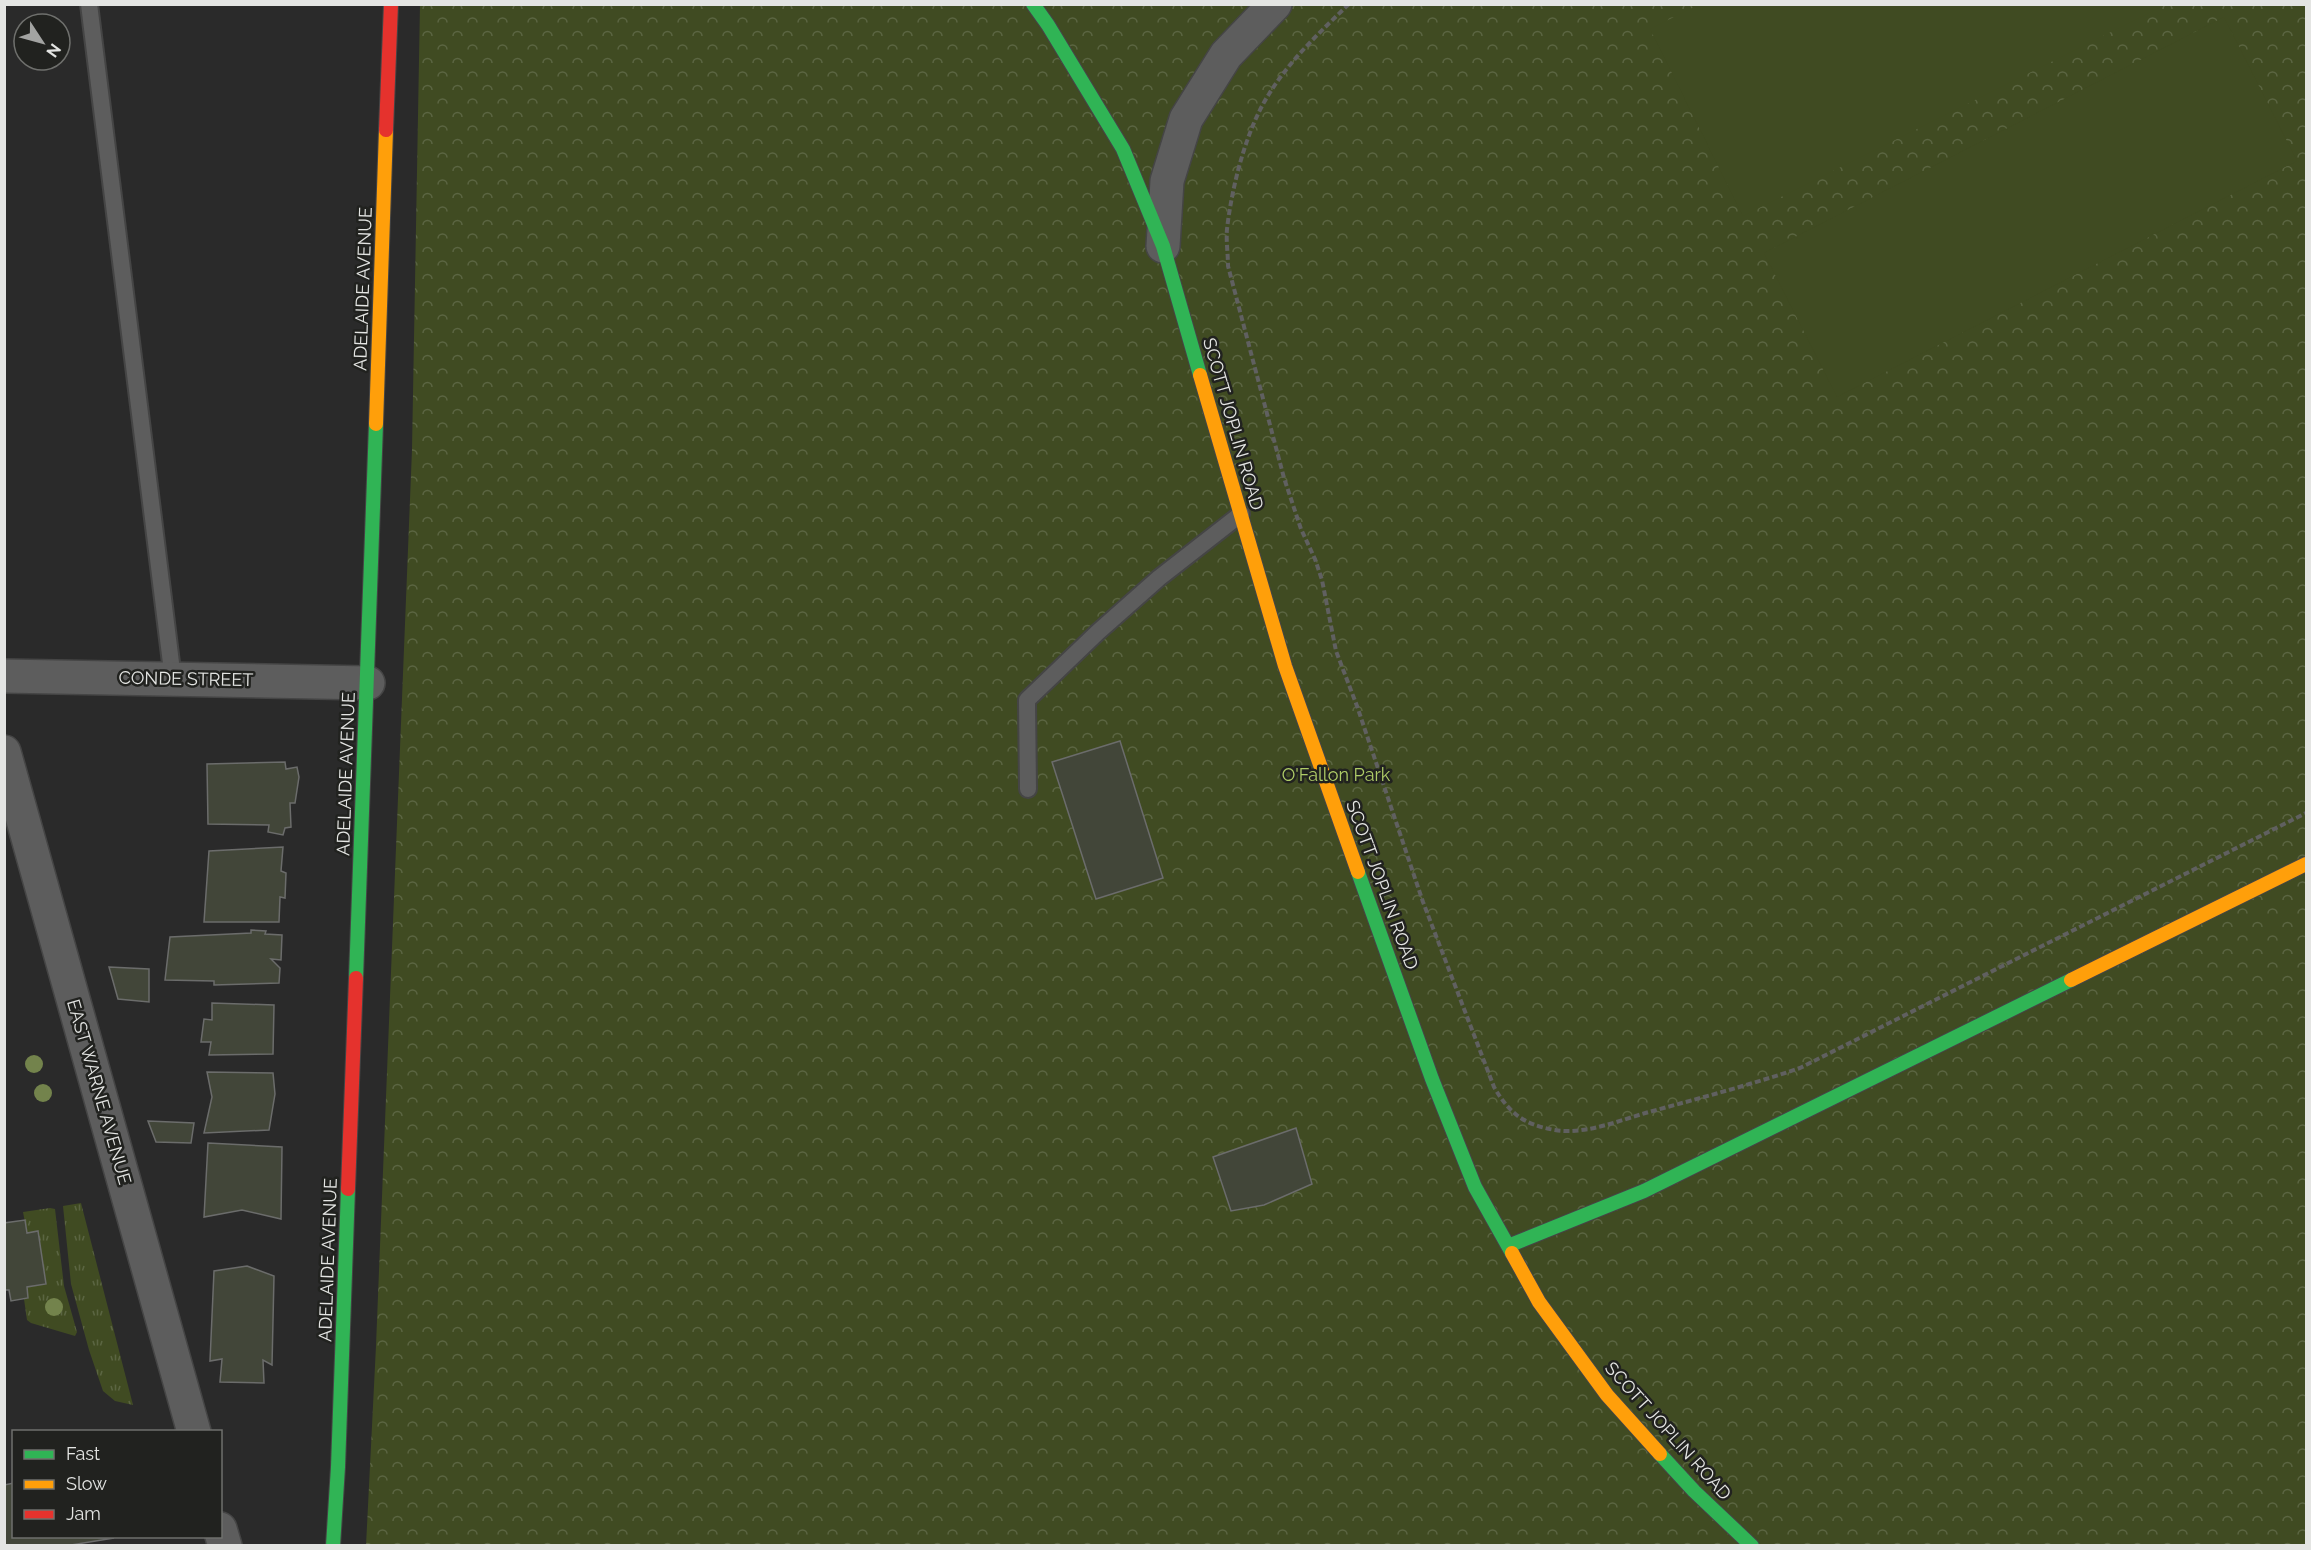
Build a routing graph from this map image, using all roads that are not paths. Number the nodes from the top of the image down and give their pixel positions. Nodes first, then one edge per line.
1 (89, 4) edge
2 (391, 4) edge
3 (1033, 4) edge
4 (1275, 4) edge
5 (1163, 246) junction
6 (1241, 514) junction
7 (4, 676) edge
8 (173, 679) junction
9 (368, 683) junction
10 (4, 752) edge
11 (1028, 789) dead end
12 (2307, 864) edge
13 (1508, 1246) junction
14 (194, 1430) edge
15 (333, 1545) edge
16 (1752, 1545) edge

1 - 8 lane
2 - 9 street, ADELAIDE AVENUE
3 - 5 street, SCOTT JOPLIN ROAD
4 - 5 street
5 - 6 street, SCOTT JOPLIN ROAD
6 - 11 lane
6 - 13 street, SCOTT JOPLIN ROAD
7 - 8 street, CONDE STREET
8 - 9 street, CONDE STREET
9 - 15 street, ADELAIDE AVENUE
10 - 14 street, EAST WARNE AVENUE
12 - 13 street
13 - 16 street, SCOTT JOPLIN ROAD

